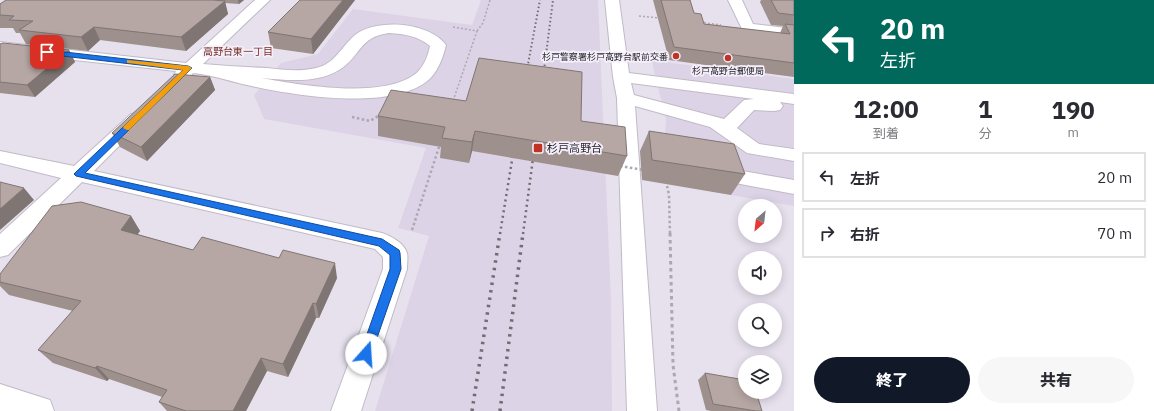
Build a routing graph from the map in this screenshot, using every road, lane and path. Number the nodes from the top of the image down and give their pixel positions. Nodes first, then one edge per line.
1 (490, 0) edge
2 (612, 0) edge
3 (735, 0) edge
4 (249, 7) edge
5 (633, 15) dead end
6 (663, 18) edge
7 (694, 22) edge
8 (748, 28) junction
9 (477, 30) dead end
10 (794, 33) edge
11 (0, 47) edge
12 (340, 62) junction
13 (188, 68) junction
14 (209, 70) junction
15 (172, 84) edge
16 (624, 87) junction
17 (366, 93) junction
18 (794, 98) edge
19 (150, 106) edge
20 (721, 111) junction
21 (794, 112) edge
22 (442, 139) edge
23 (437, 154) junction
24 (441, 154) edge
25 (794, 155) edge
26 (0, 157) edge
27 (614, 166) edge
28 (645, 170) dead end
29 (664, 173) edge
30 (79, 174) junction
31 (737, 177) edge
32 (794, 187) edge
33 (412, 232) dead end
34 (0, 248) edge
35 (0, 399) edge
36 (39, 411) edge
37 (346, 411) edge
38 (642, 411) edge
39 (679, 411) edge

1 - 9 path
2 - 16 street
3 - 8 street
4 - 13 street
5 - 6 path
7 - 8 path
8 - 10 street
11 - 13 street
12 - 14 street
12 - 17 street
12 - 17 street
13 - 14 street
13 - 15 street
14 - 17 street
16 - 20 street
16 - 20 street
16 - 38 street
18 - 20 street
19 - 30 street
20 - 21 street
20 - 25 street
22 - 23 path
23 - 24 path
23 - 33 path
26 - 30 street
27 - 28 path, bridge
29 - 39 path
30 - 34 street
30 - 37 street
31 - 32 street
35 - 36 street

